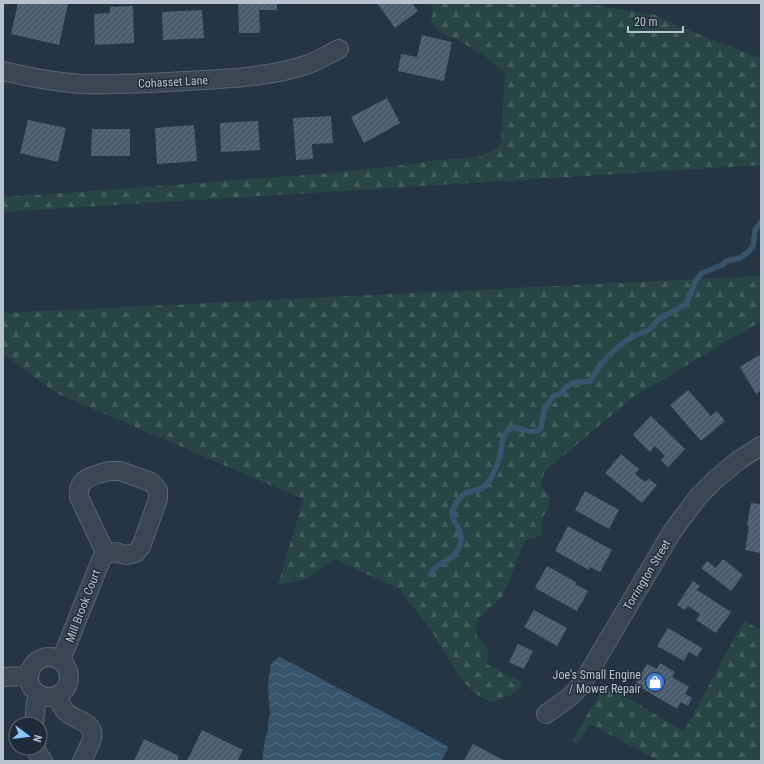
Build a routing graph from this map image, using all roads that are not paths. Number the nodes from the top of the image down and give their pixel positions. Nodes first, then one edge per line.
1 (338, 49) dead end
2 (3, 71) edge
3 (761, 446) edge
4 (106, 554) junction
5 (62, 660) junction
6 (28, 676) junction
7 (3, 677) edge
8 (38, 695) junction
9 (58, 695) junction
10 (546, 714) dead end
11 (35, 716) edge
12 (82, 761) edge

1 - 2 street, Cohasset Lane
3 - 10 street, Torrington Street
4 - 4 street
4 - 5 street, Mill Brook Court
5 - 6 street
5 - 9 street
6 - 7 street
6 - 8 street
8 - 9 street
8 - 11 street
9 - 12 street

